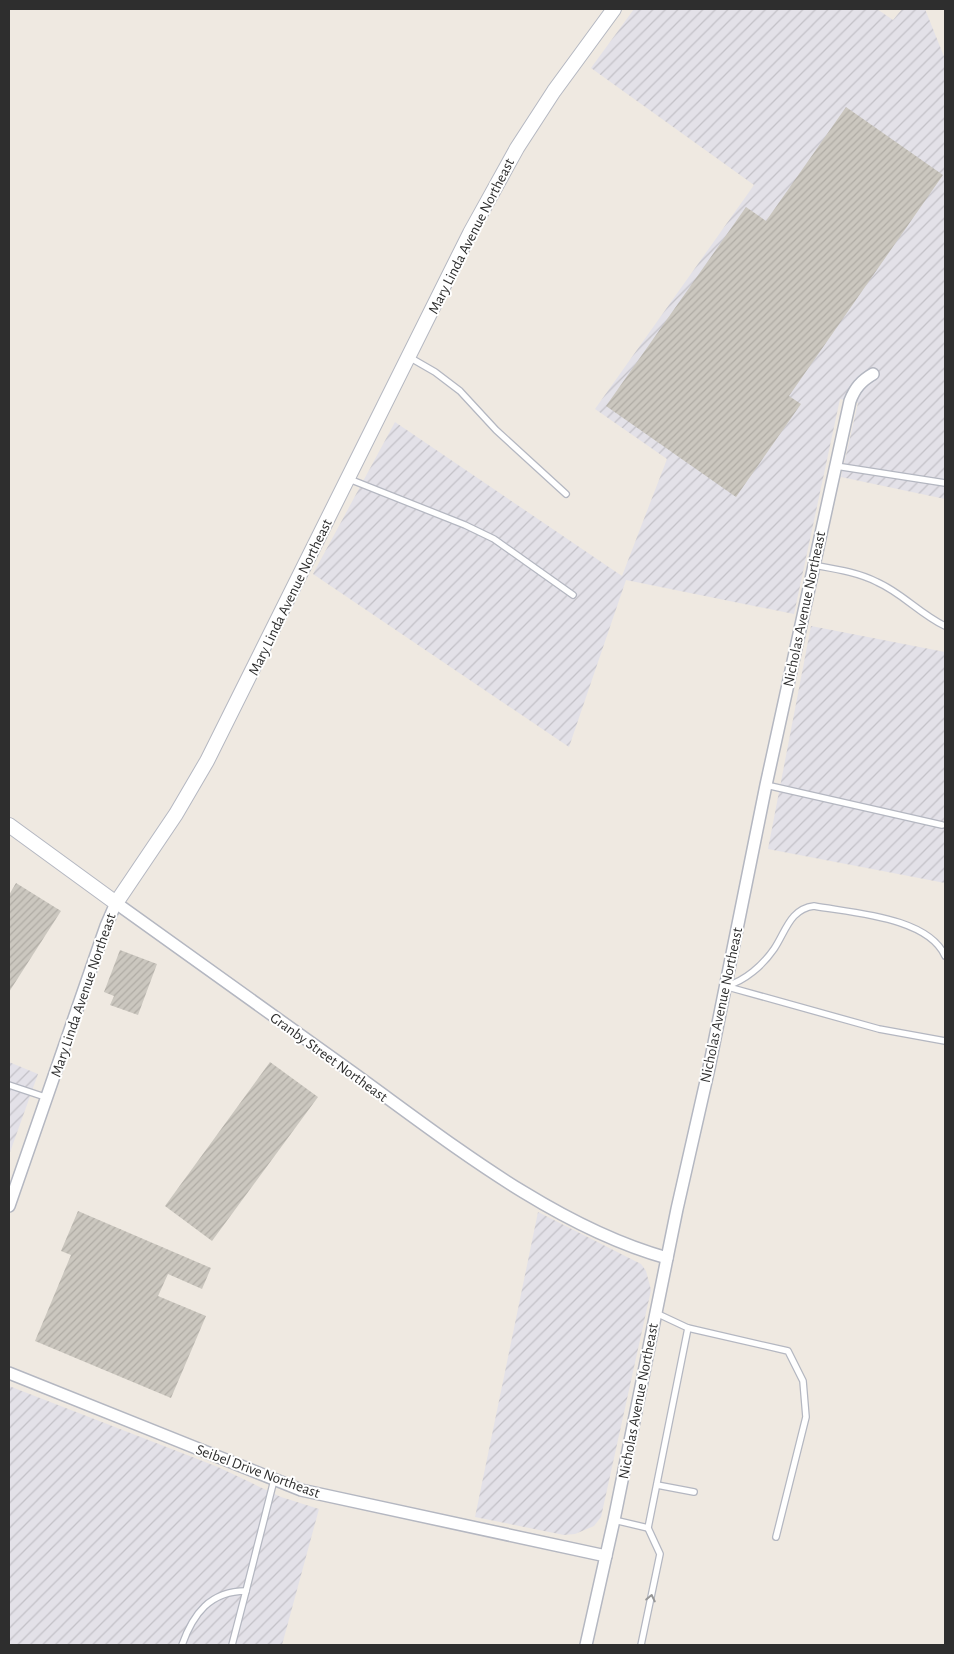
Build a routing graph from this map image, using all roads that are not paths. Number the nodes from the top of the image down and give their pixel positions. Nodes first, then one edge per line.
1 (614, 9) edge
2 (409, 358) junction
3 (873, 374) dead end
4 (836, 466) junction
5 (349, 479) junction
6 (945, 483) edge
7 (566, 494) dead end
8 (813, 565) junction
9 (573, 594) dead end
10 (945, 626) edge
11 (766, 785) junction
12 (9, 825) edge
13 (942, 825) dead end
14 (116, 903) junction
15 (945, 956) edge
16 (726, 986) junction
17 (945, 1041) edge
18 (9, 1085) edge
19 (48, 1098) junction
20 (9, 1206) edge
21 (666, 1258) junction
22 (656, 1313) junction
23 (688, 1328) junction
24 (9, 1373) edge
25 (274, 1480) junction
26 (656, 1485) junction
27 (694, 1492) dead end
28 (614, 1520) junction
29 (648, 1528) junction
30 (776, 1536) dead end
31 (606, 1556) junction
32 (246, 1591) junction
33 (182, 1645) edge
34 (232, 1645) edge
35 (586, 1645) edge
36 (641, 1645) edge

1 - 2 street, Mary Linda Avenue Northeast
2 - 5 street, Mary Linda Avenue Northeast
2 - 7 lane
3 - 4 street, Nicholas Avenue Northeast
4 - 6 lane
4 - 8 street, Nicholas Avenue Northeast
5 - 9 lane
5 - 14 street, Mary Linda Avenue Northeast
8 - 10 lane
8 - 11 street, Nicholas Avenue Northeast
11 - 13 lane
11 - 16 street, Nicholas Avenue Northeast
12 - 14 street, Granby Street Northeast
14 - 19 street, Mary Linda Avenue Northeast
14 - 21 street, Granby Street Northeast
15 - 16 lane
16 - 17 lane
16 - 21 street, Nicholas Avenue Northeast
18 - 19 lane
19 - 20 street, Mary Linda Avenue Northeast
21 - 22 street, Nicholas Avenue Northeast
22 - 23 lane
22 - 28 street, Nicholas Avenue Northeast
23 - 26 lane
23 - 30 lane
24 - 25 street, Seibel Drive Northeast
25 - 31 street, Seibel Drive Northeast
25 - 32 lane
26 - 27 lane
26 - 29 lane
28 - 29 lane
28 - 31 street, Nicholas Avenue Northeast
36 -> 29 lane
31 - 35 street, Nicholas Avenue Northeast
32 - 33 lane
32 - 34 lane

